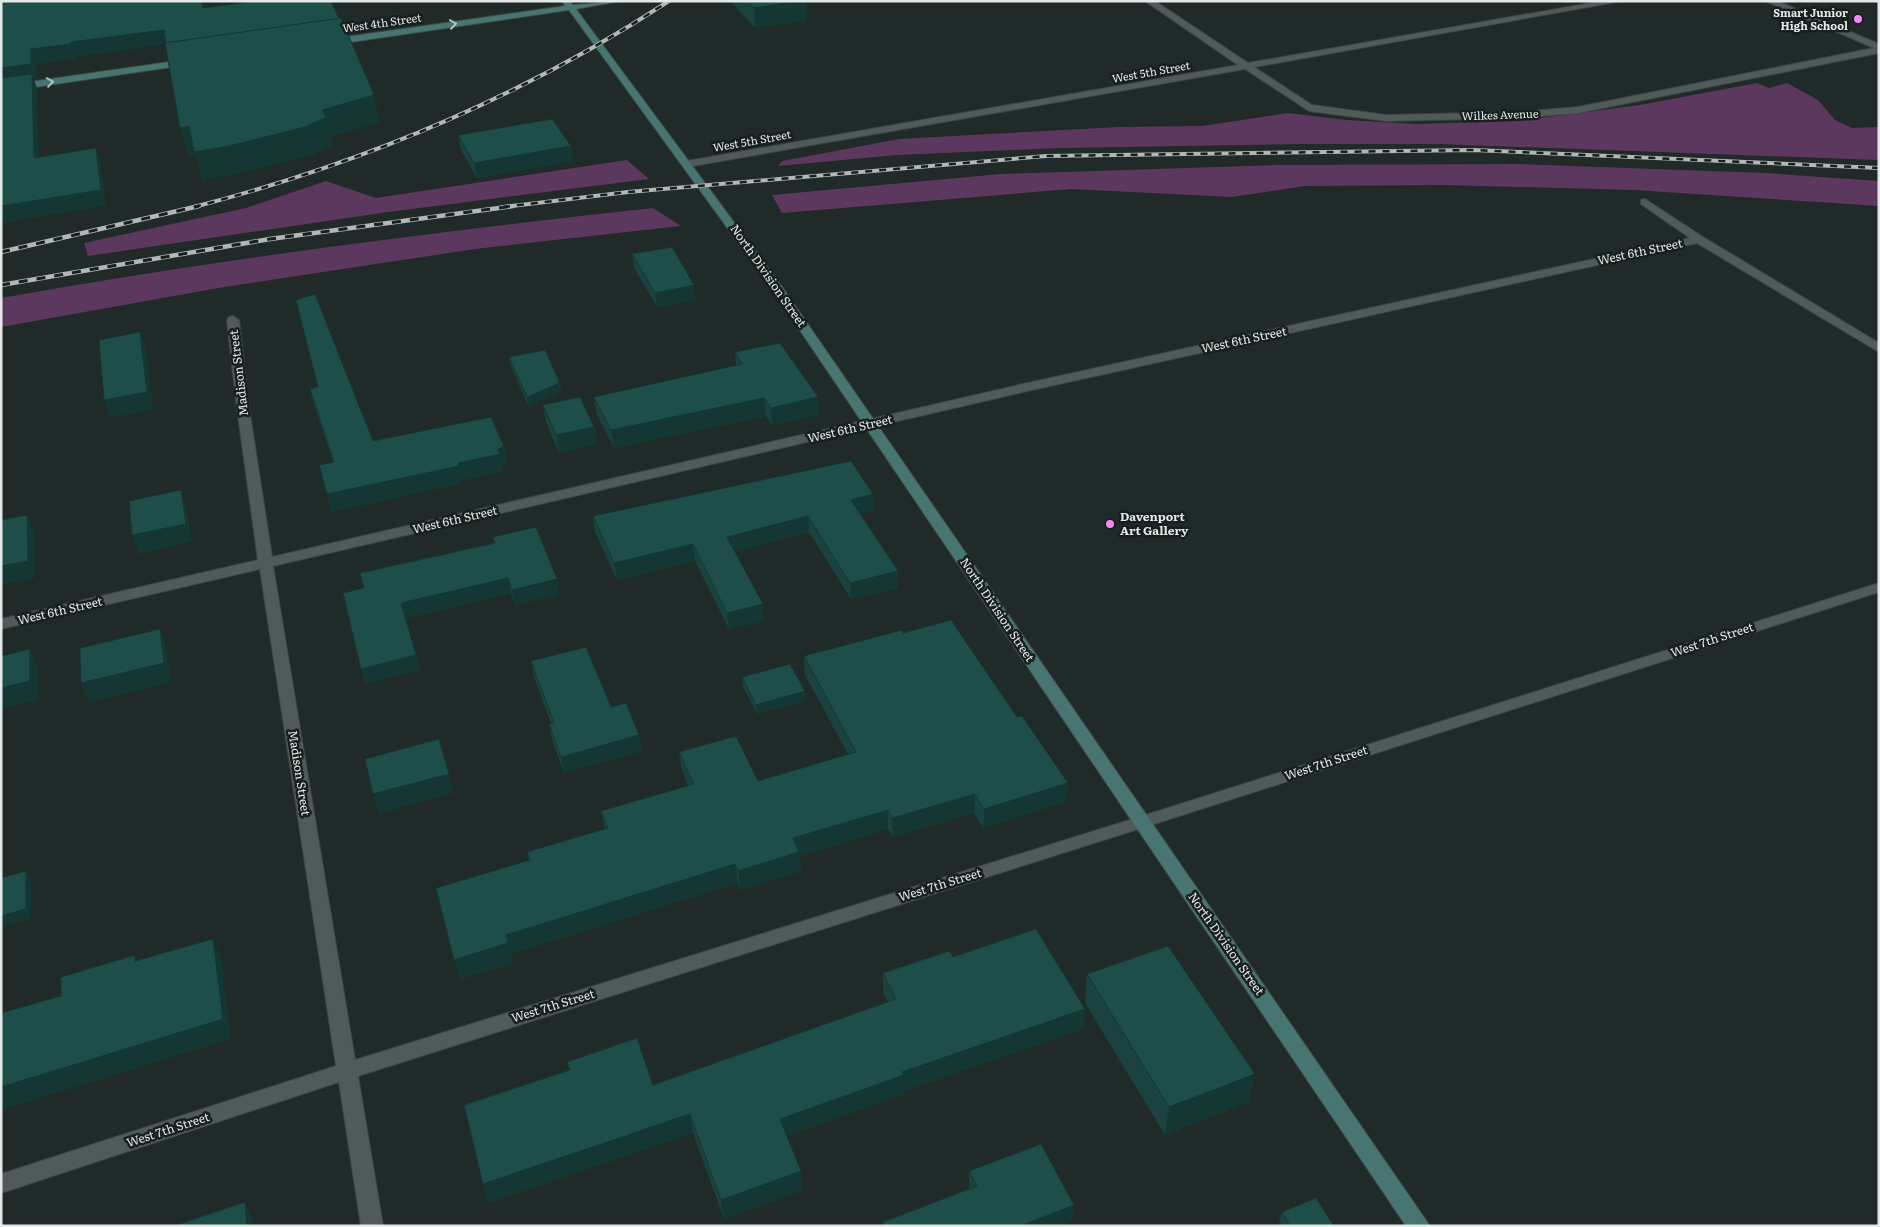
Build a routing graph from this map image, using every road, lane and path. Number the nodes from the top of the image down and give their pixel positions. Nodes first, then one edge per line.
1 (617, 1) edge
2 (1149, 1) edge
3 (1618, 1) edge
4 (1769, 1) edge
5 (568, 4) edge
6 (324, 43) edge
7 (1879, 49) edge
8 (197, 61) edge
9 (1246, 67) junction
10 (1, 89) edge
11 (687, 164) junction
12 (1645, 202) dead end
13 (1699, 239) junction
14 (233, 320) dead end
15 (1879, 348) edge
16 (870, 424) junction
17 (266, 564) junction
18 (1879, 587) edge
19 (1, 624) edge
20 (1142, 822) junction
21 (348, 1071) junction
22 (1, 1184) edge
23 (372, 1226) edge
24 (1419, 1226) edge

1 - 5 main road, West 4th Street
2 - 9 street, Wilkes Avenue
3 - 9 street, West 5th Street
4 - 7 street
6 -> 5 main road, West 4th Street
5 - 11 main road, North Division Street
7 - 9 street, Wilkes Avenue
10 -> 8 main road
9 - 11 street, West 5th Street
11 - 16 main road, North Division Street
12 - 13 street
13 - 15 street
13 - 16 street, West 6th Street
14 - 17 street, Madison Street
16 - 17 street, West 6th Street
16 - 20 main road, North Division Street
17 - 19 street, West 6th Street
17 - 21 street, Madison Street
18 - 20 street, West 7th Street
20 - 21 street, West 7th Street
20 - 24 main road, North Division Street
21 - 22 street, West 7th Street
21 - 23 street, Madison Street

